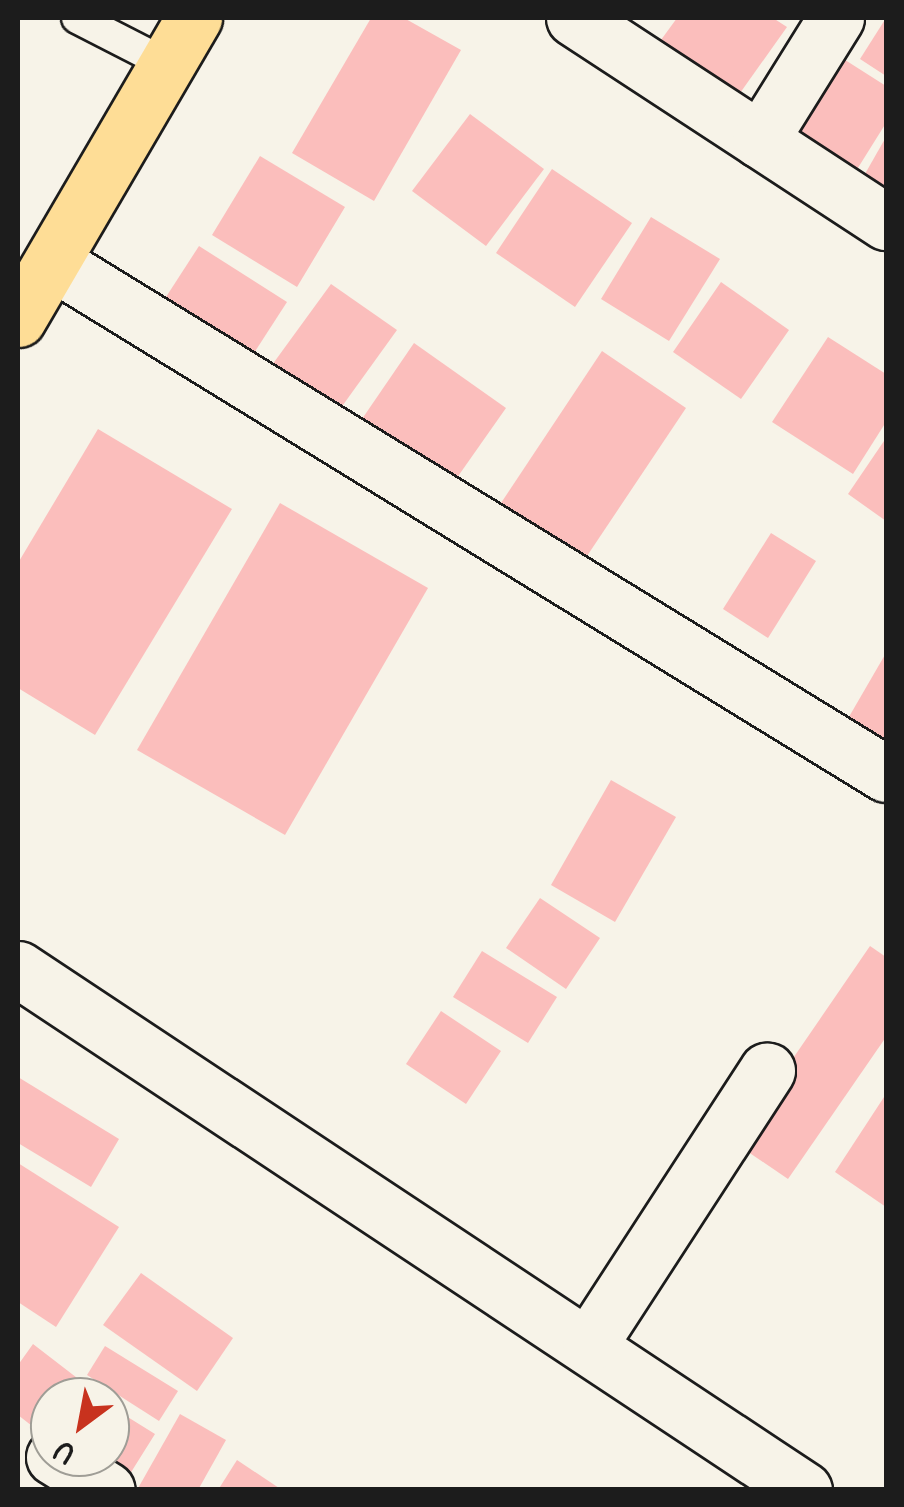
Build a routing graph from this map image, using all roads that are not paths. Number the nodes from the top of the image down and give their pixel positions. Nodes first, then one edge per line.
1 (77, 18) edge
2 (194, 18) edge
3 (574, 18) edge
4 (836, 18) edge
5 (167, 64) junction
6 (760, 140) junction
7 (886, 222) edge
8 (54, 263) junction
9 (18, 319) edge
10 (886, 774) edge
11 (18, 969) edge
12 (767, 1070) dead end
13 (590, 1343) junction
14 (804, 1490) edge

1 - 5 lane
2 - 5 highway
3 - 6 street
4 - 6 street
5 - 8 highway
6 - 7 street
8 - 9 highway
8 - 10 street
11 - 13 street
12 - 13 street
13 - 14 street

